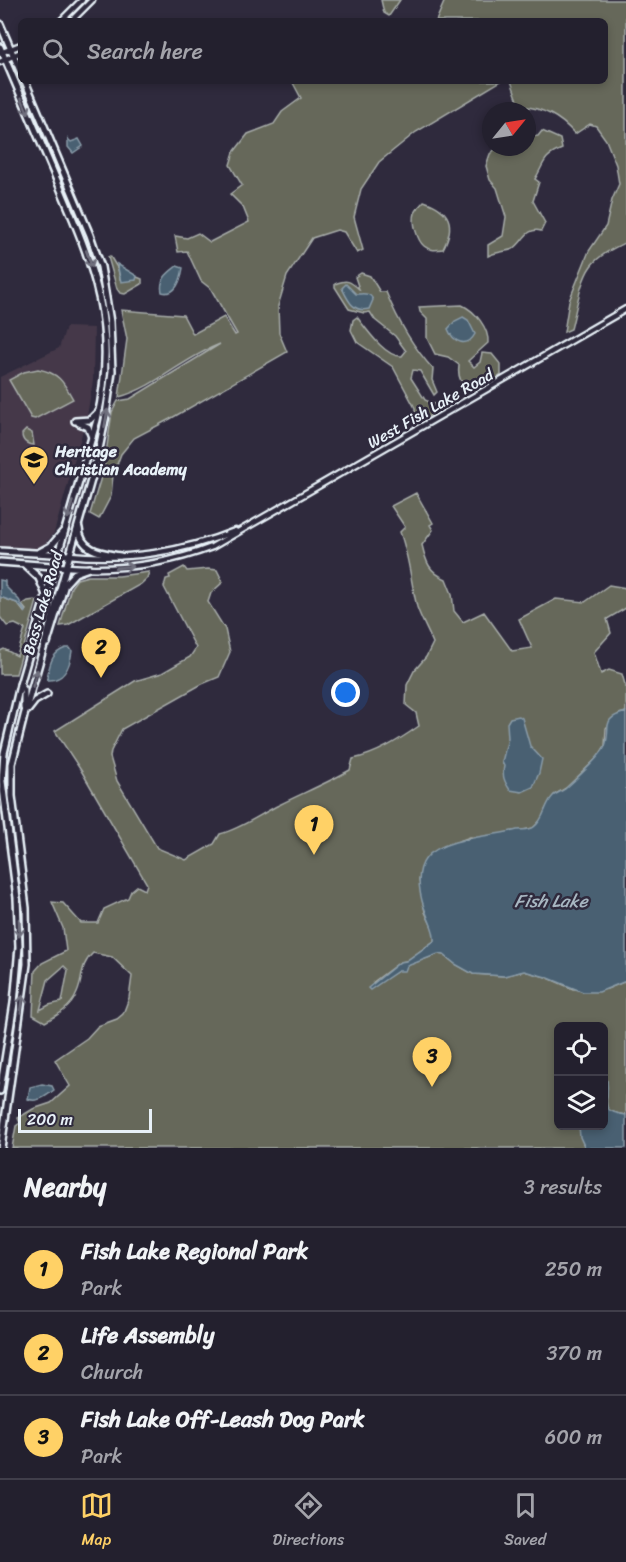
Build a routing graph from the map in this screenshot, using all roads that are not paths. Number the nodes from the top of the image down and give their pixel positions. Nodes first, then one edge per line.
1 (82, 0) edge
2 (92, 0) edge
3 (64, 18) edge
4 (74, 18) edge
5 (0, 24) edge
6 (18, 46) edge
7 (11, 49) junction
8 (1, 51) edge
9 (18, 54) edge
10 (14, 56) junction
11 (3, 60) edge
12 (18, 65) edge
13 (26, 84) edge
14 (626, 309) edge
15 (99, 411) junction
16 (92, 437) junction
17 (80, 516) junction
18 (246, 527) junction
19 (64, 531) junction
20 (0, 551) edge
21 (37, 553) junction
22 (57, 554) junction
23 (69, 555) junction
24 (120, 556) junction
25 (0, 562) edge
26 (23, 564) junction
27 (54, 566) junction
28 (66, 567) junction
29 (89, 568) junction
30 (46, 596) junction
31 (41, 656) junction
32 (20, 686) junction
33 (47, 694) dead end
34 (24, 716) junction
35 (0, 1091) edge
36 (1, 1148) edge

1 - 3 street
2 - 4 street
5 - 7 main road
6 - 7 street
7 - 8 street
7 - 10 main road
8 - 11 main road, Bass Lake Road
9 - 10 street
10 - 11 street
10 - 12 main road
11 -> 15 main road, Bass Lake Road
17 -> 13 main road, Bass Lake Road
14 - 18 street, West Fish Lake Road
15 - 16 main road, Bass Lake Road
15 - 16 main road
16 -> 19 main road, Bass Lake Road
17 - 23 main road, Bass Lake Road
17 - 24 main road
18 - 24 street, West Fish Lake Road
29 -> 18 street, West Fish Lake Road
19 - 21 main road
19 - 22 main road, Bass Lake Road
20 - 21 main road
21 - 22 main road
22 - 23 main road
22 - 27 main road, Bass Lake Road
23 - 24 street, West Fish Lake Road
23 - 28 main road, Bass Lake Road
25 - 26 main road
26 - 27 main road
26 - 30 main road
27 - 28 main road
27 - 30 main road, Bass Lake Road
28 - 29 street, West Fish Lake Road
28 - 31 main road, Bass Lake Road
29 - 31 main road
30 - 32 main road, Bass Lake Road
34 -> 31 main road, Bass Lake Road
32 - 34 main road
32 -> 35 main road, Bass Lake Road
33 - 34 main road
36 -> 34 main road, Bass Lake Road

